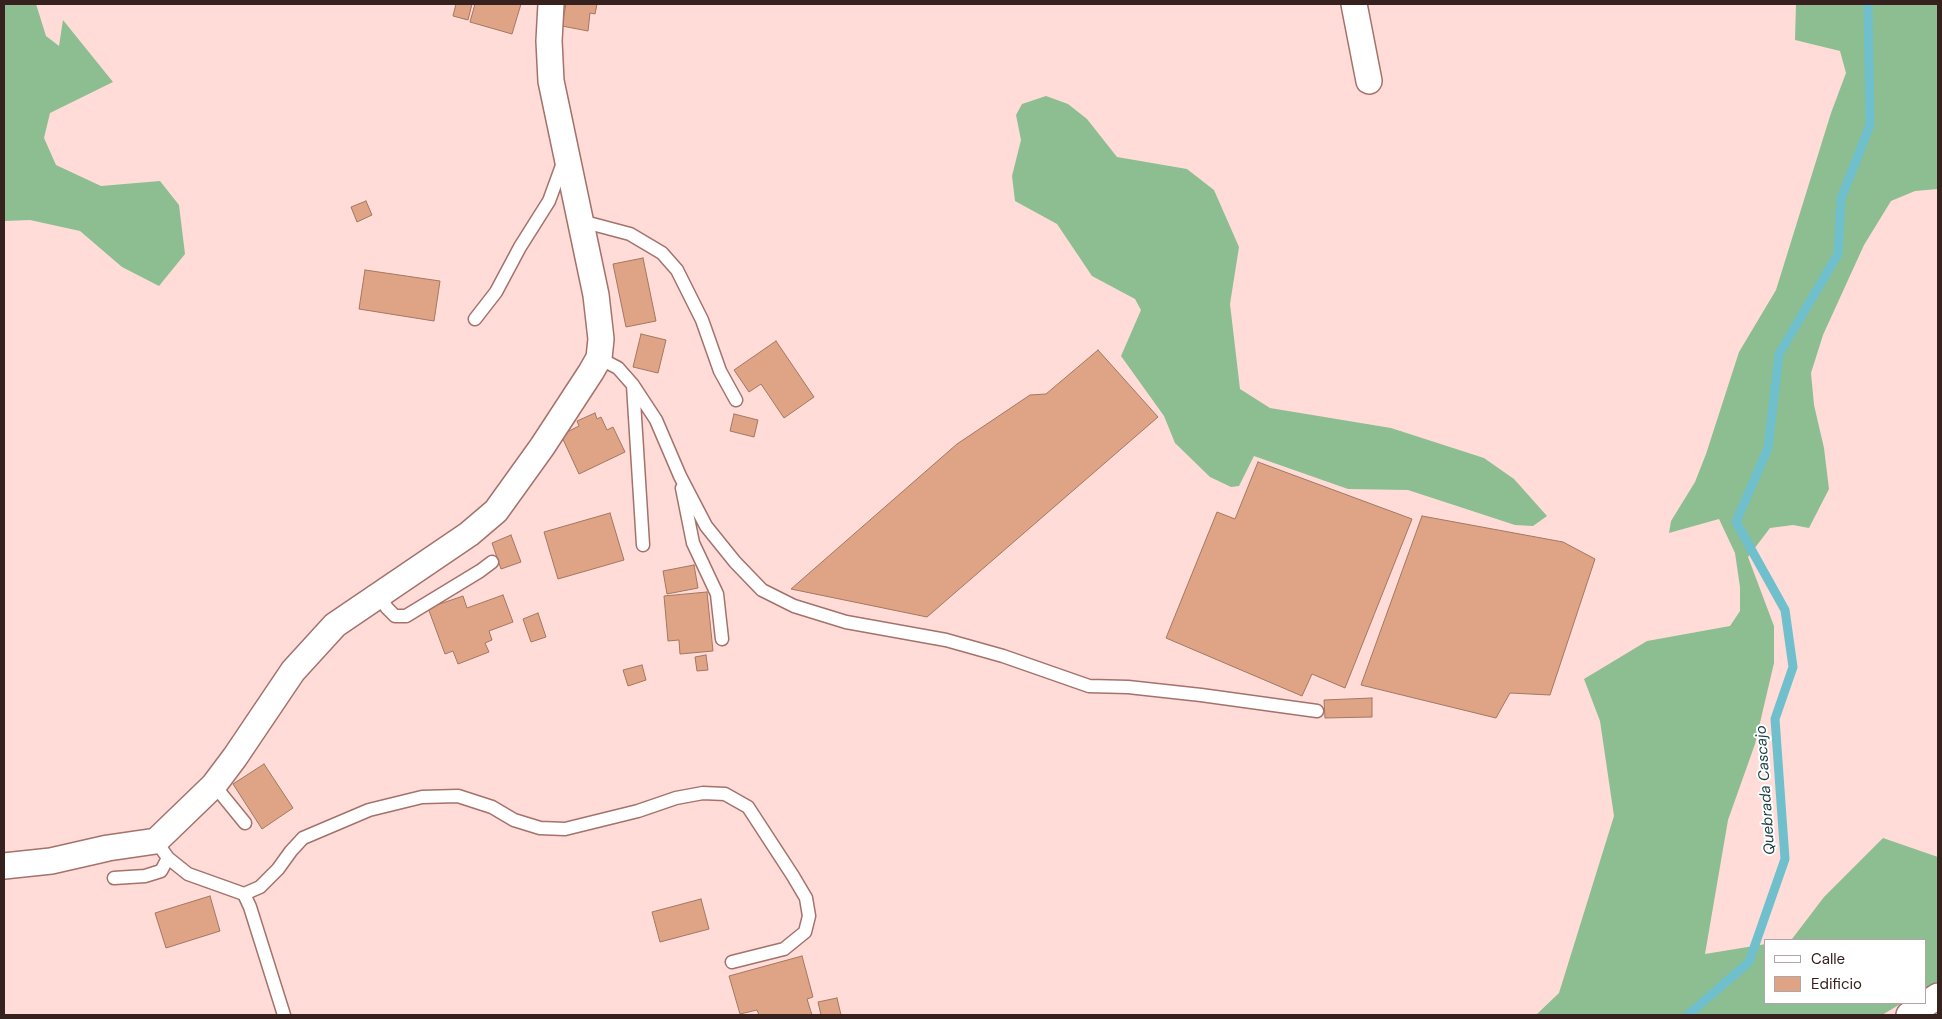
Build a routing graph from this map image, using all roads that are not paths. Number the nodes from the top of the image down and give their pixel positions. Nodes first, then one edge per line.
1 (551, 4) edge
2 (1354, 4) edge
3 (1369, 81) dead end
4 (566, 155) junction
5 (581, 221) junction
6 (476, 319) dead end
7 (599, 358) junction
8 (633, 385) junction
9 (736, 400) dead end
10 (680, 476) junction
11 (643, 545) dead end
12 (492, 562) dead end
13 (379, 595) junction
14 (722, 640) dead end
15 (1317, 711) dead end
16 (214, 785) junction
17 (246, 823) dead end
18 (162, 850) junction
19 (4, 866) edge
20 (114, 878) dead end
21 (244, 894) junction
22 (732, 962) dead end
23 (1938, 996) edge
24 (1927, 1003) edge
25 (1926, 1004) edge
26 (284, 1015) edge
27 (1909, 1015) edge

1 - 4 street
2 - 3 street
4 - 5 street
4 - 6 lane
5 - 7 street
5 - 9 lane
7 - 8 lane
7 - 13 street
8 - 10 lane
8 - 11 lane
10 - 14 lane
10 - 15 lane
12 - 13 lane
13 - 16 street
16 - 17 lane
16 - 18 street
18 - 19 street
18 - 20 lane
18 - 21 lane
21 - 22 lane
21 - 26 lane
23 - 24 street
25 - 27 street

